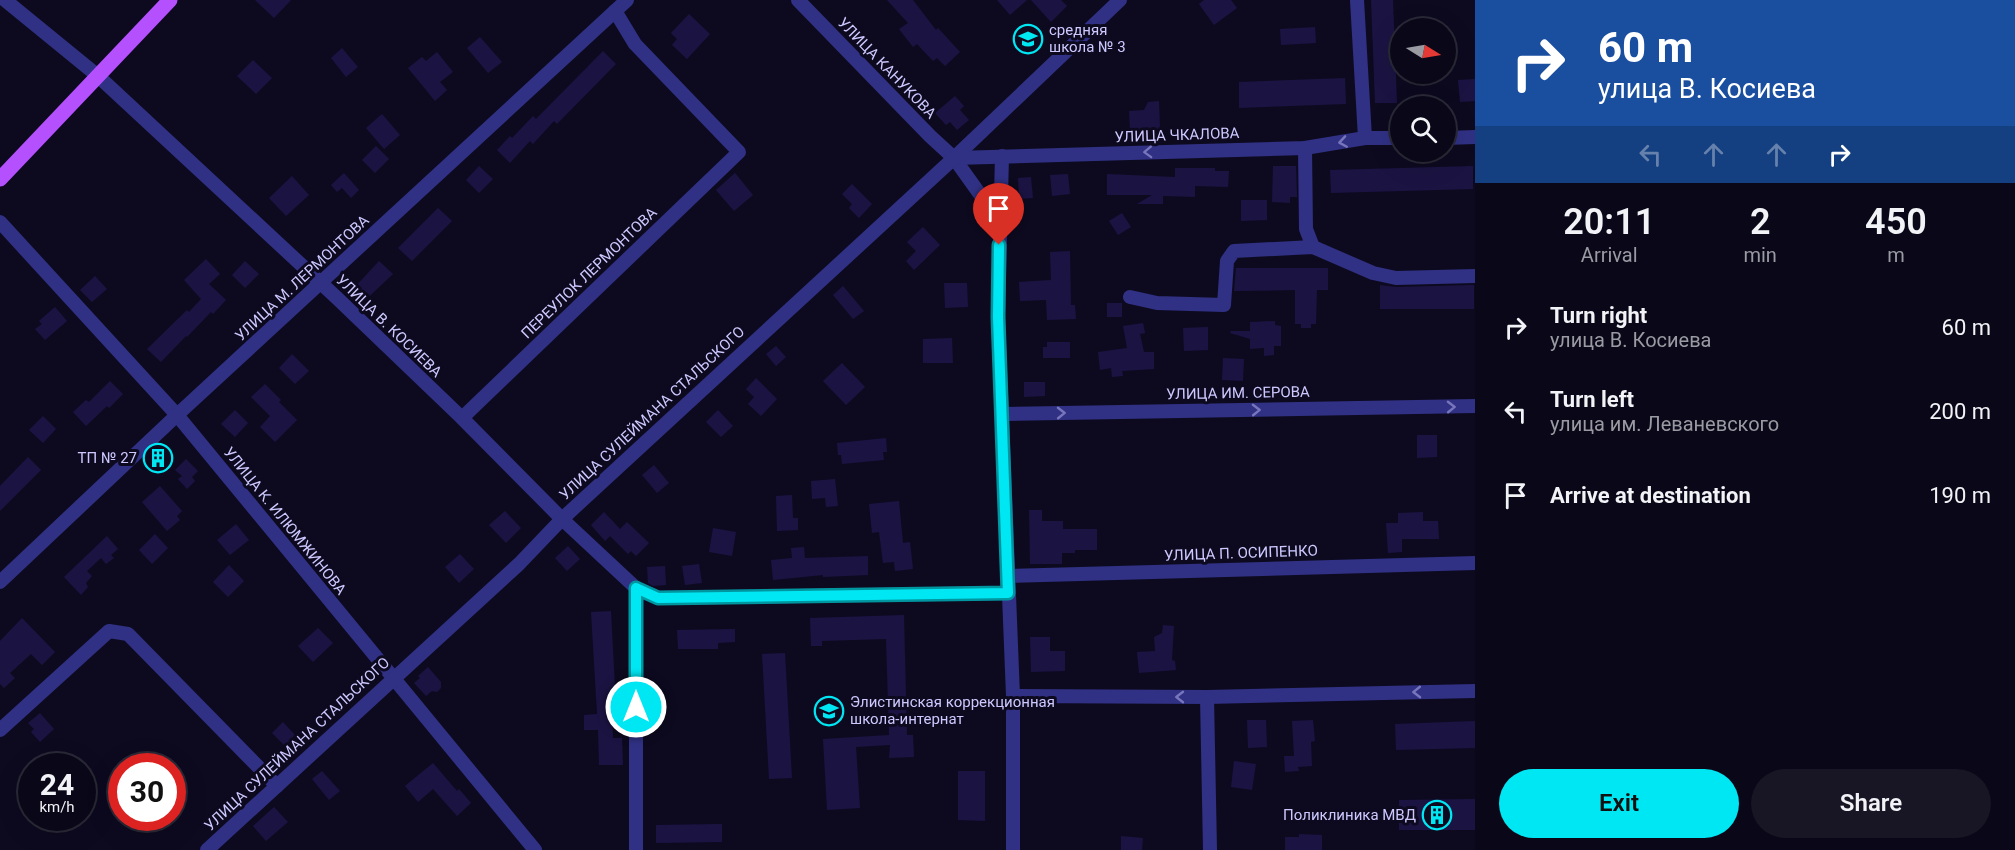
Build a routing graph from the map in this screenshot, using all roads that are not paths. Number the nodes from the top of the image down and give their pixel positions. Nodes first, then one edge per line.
1 (5, 0) edge
2 (170, 0) edge
3 (627, 0) edge
4 (798, 0) edge
5 (1120, 0) edge
6 (1357, 0) edge
7 (615, 11) junction
8 (98, 76) junction
9 (1475, 137) edge
10 (1365, 138) junction
11 (1390, 138) edge
12 (1456, 138) edge
13 (1305, 148) junction
14 (1002, 156) junction
15 (954, 158) junction
16 (0, 179) edge
17 (0, 222) edge
18 (999, 222) junction
19 (1313, 247) junction
20 (1475, 276) edge
21 (321, 284) junction
22 (1130, 297) dead end
23 (1475, 406) edge
24 (1002, 414) junction
25 (177, 415) junction
26 (462, 418) junction
27 (562, 519) junction
28 (1475, 563) edge
29 (1008, 576) junction
30 (0, 582) edge
31 (636, 588) junction
32 (1008, 593) junction
33 (392, 679) junction
34 (1475, 691) edge
35 (1013, 696) junction
36 (1207, 697) junction
37 (0, 730) edge
38 (277, 786) junction
39 (207, 850) edge
40 (535, 850) edge
41 (636, 850) edge
42 (1013, 850) edge
43 (1210, 850) edge

1 - 8 street, УЛИЦА В. КОСИЕВА
2 - 8 main road
3 - 7 street, УЛИЦА М. ЛЕРМОНТОВА
4 - 15 street, УЛИЦА КАНУКОВА
5 - 15 street, УЛИЦА СУЛЕЙМАНА СТАЛЬСКОГО
6 - 10 street
7 - 21 street, УЛИЦА М. ЛЕРМОНТОВА
7 - 26 street, ПЕРЕУЛОК ЛЕРМОНТОВА
8 - 16 main road
8 - 21 street, УЛИЦА В. КОСИЕВА
9 - 12 street
10 - 11 street, УЛИЦА ЧКАЛОВА
10 -> 13 street, УЛИЦА ЧКАЛОВА
13 -> 14 street, УЛИЦА ЧКАЛОВА
13 - 19 street
14 - 15 street, УЛИЦА ЧКАЛОВА
14 - 18 street
15 - 18 street, УЛИЦА КАНУКОВА
15 - 27 street, УЛИЦА СУЛЕЙМАНА СТАЛЬСКОГО
17 - 25 street, УЛИЦА К. ИЛЮМЖИНОВА
18 - 24 street
19 - 20 street
19 - 22 street
21 - 25 street, УЛИЦА М. ЛЕРМОНТОВА
21 - 26 street, УЛИЦА В. КОСИЕВА
24 -> 23 street, УЛИЦА ИМ. СЕРОВА
24 - 29 street
25 - 30 street, УЛИЦА М. ЛЕРМОНТОВА
25 - 33 street, УЛИЦА К. ИЛЮМЖИНОВА
26 - 27 street, УЛИЦА В. КОСИЕВА
27 - 31 street, УЛИЦА В. КОСИЕВА
27 - 33 street, УЛИЦА СУЛЕЙМАНА СТАЛЬСКОГО
28 - 29 street, УЛИЦА П. ОСИПЕНКО
29 - 32 street
31 - 32 street, УЛИЦА В. КОСИЕВА
31 - 41 street
32 - 35 street
33 - 38 street, УЛИЦА СУЛЕЙМАНА СТАЛЬСКОГО
33 - 40 street, УЛИЦА К. ИЛЮМЖИНОВА
34 -> 36 street
36 -> 35 street
35 - 42 street
36 - 43 street
37 - 38 street
38 - 39 street, УЛИЦА СУЛЕЙМАНА СТАЛЬСКОГО

